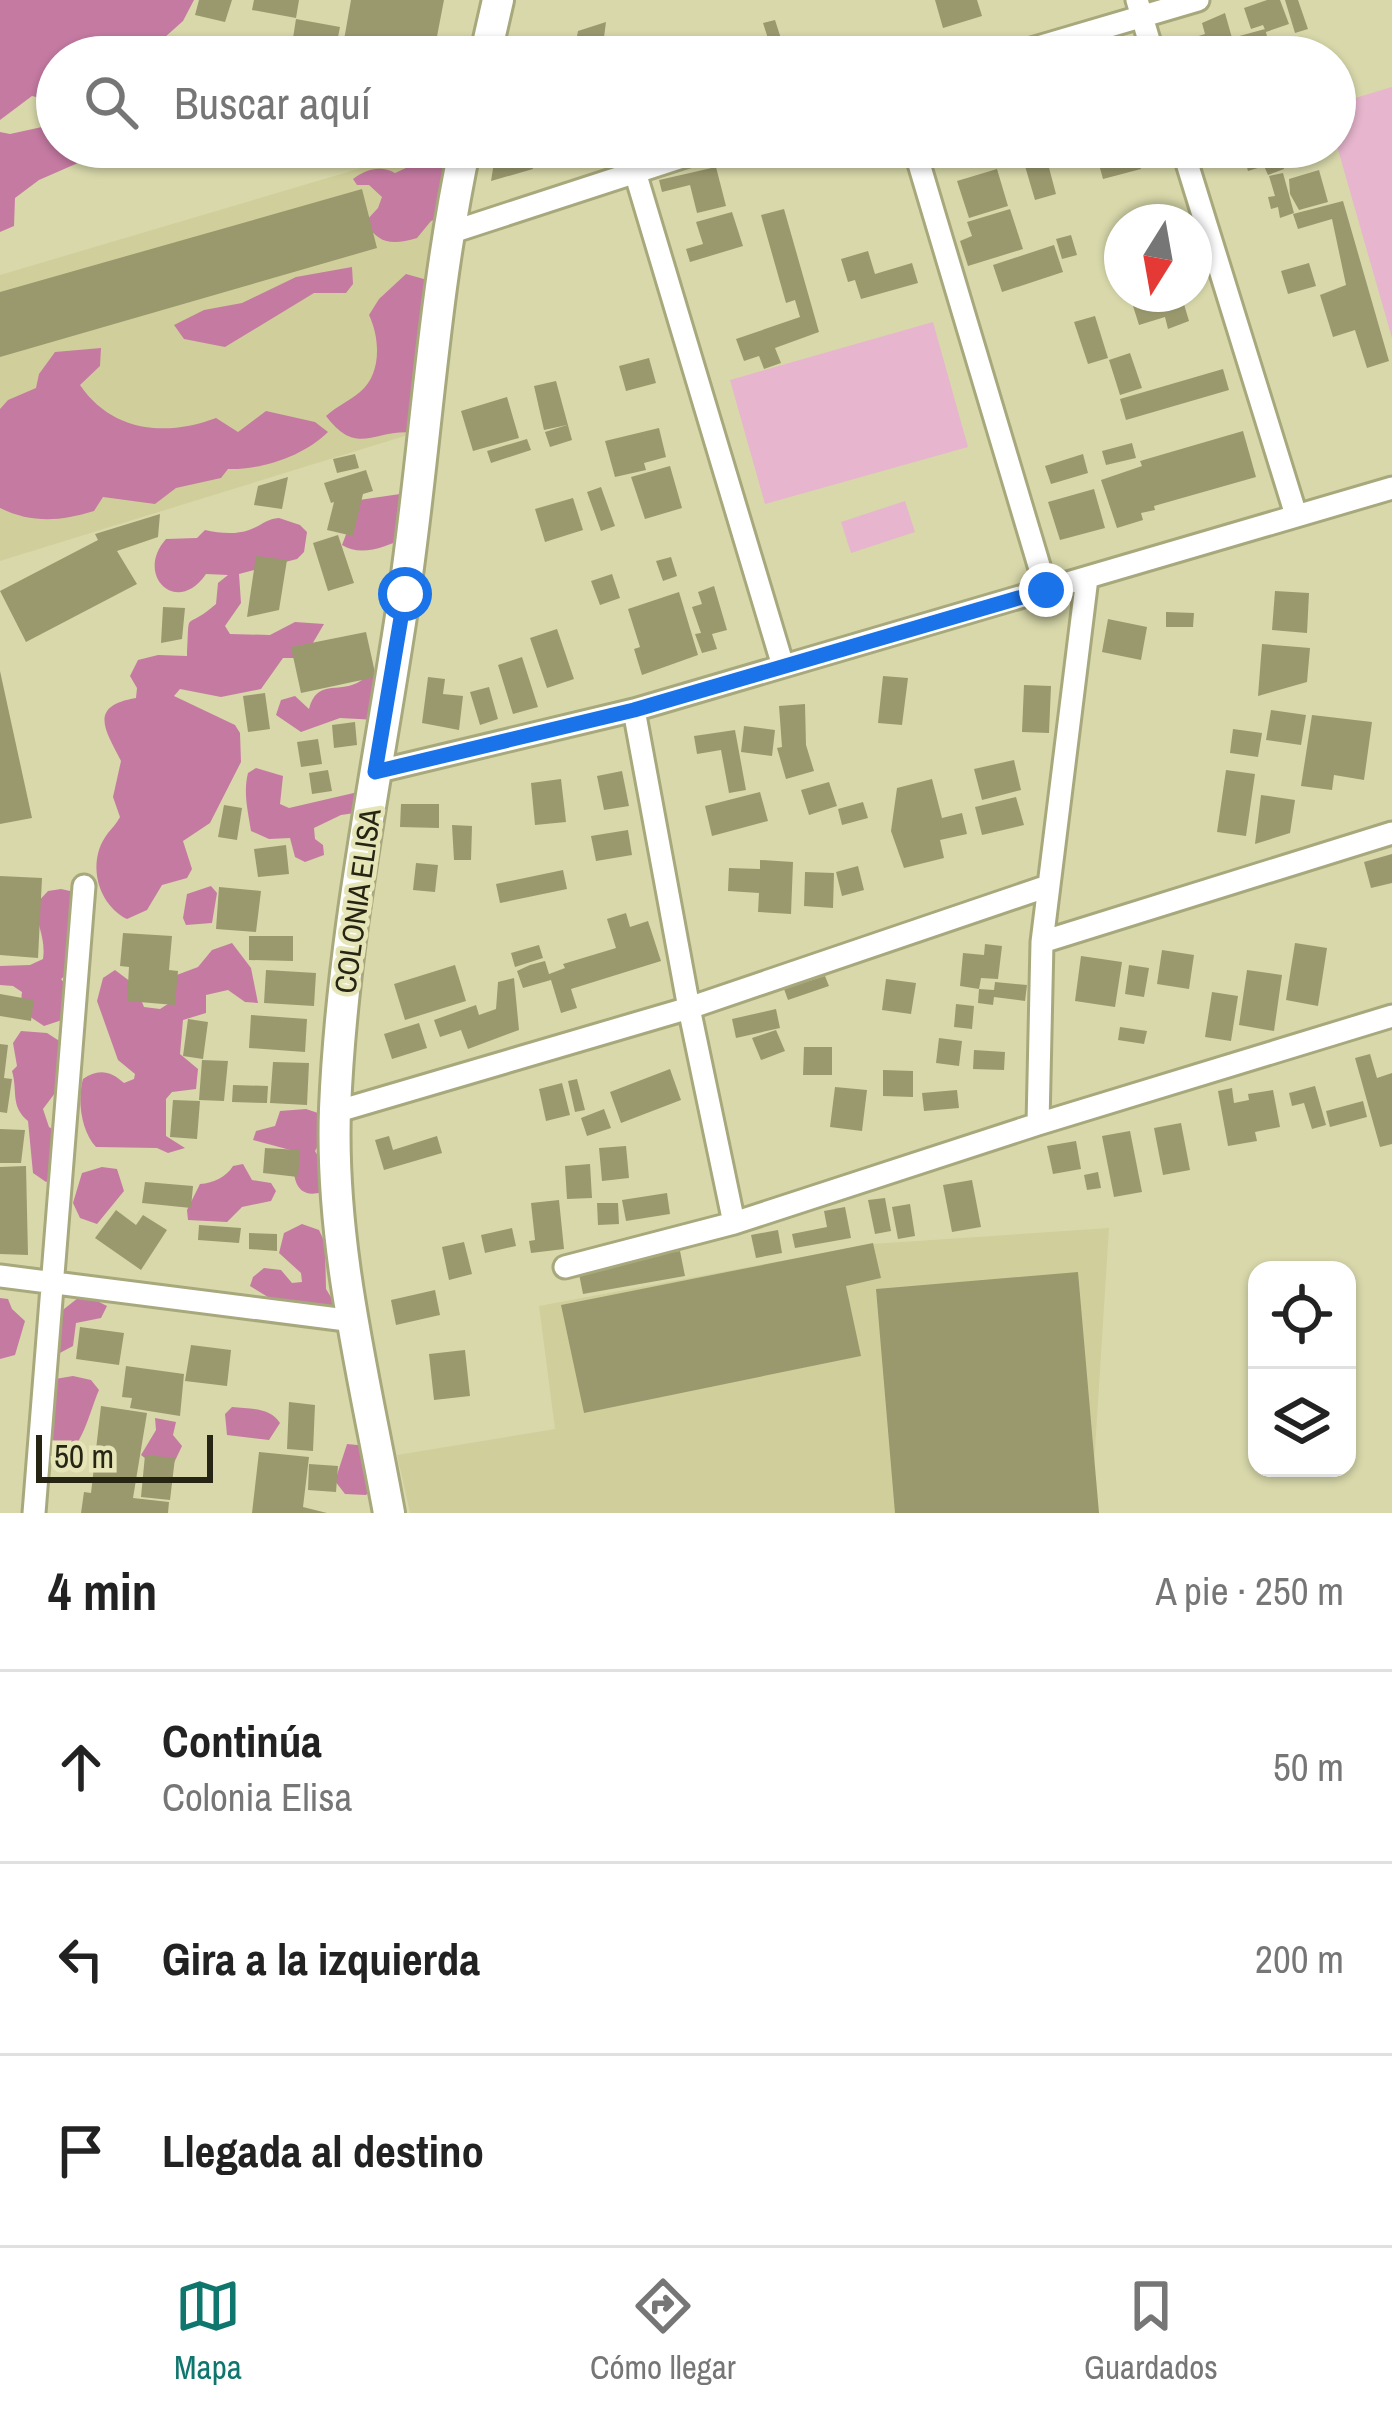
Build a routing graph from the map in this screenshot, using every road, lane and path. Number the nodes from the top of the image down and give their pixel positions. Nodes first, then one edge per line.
1 (498, 0) edge
2 (1198, 0) edge
3 (1139, 9) edge
4 (490, 36) edge
5 (1063, 36) edge
6 (460, 168) edge
7 (647, 168) edge
8 (920, 168) edge
9 (1189, 168) edge
10 (635, 172) junction
11 (446, 234) junction
12 (1392, 488) edge
13 (1296, 515) junction
14 (1087, 578) junction
15 (1046, 590) junction
16 (784, 666) junction
17 (634, 710) junction
18 (375, 772) junction
19 (1392, 832) edge
20 (84, 886) dead end
21 (1048, 886) junction
22 (1042, 942) junction
23 (688, 1008) junction
24 (1392, 1016) edge
25 (335, 1112) junction
26 (1038, 1124) junction
27 (734, 1223) junction
28 (565, 1267) dead end
29 (0, 1276) edge
30 (54, 1283) junction
31 (354, 1321) junction
32 (34, 1513) edge
33 (389, 1513) edge

1 - 4 street
2 - 3 street
3 - 5 street
6 - 11 street, COLONIA ELISA
7 - 10 street
8 - 15 street
9 - 13 street
10 - 11 street
10 - 16 street
11 - 18 street, COLONIA ELISA
12 - 13 street
13 - 14 street
14 - 15 street
14 - 21 street
15 - 16 street
16 - 17 street
17 - 18 street
17 - 23 street
18 - 25 street, COLONIA ELISA
19 - 22 street
20 - 30 street
21 - 22 street
21 - 23 street
22 - 26 street
23 - 25 street
23 - 27 street
24 - 26 street
25 - 31 street, COLONIA ELISA
26 - 27 street
27 - 28 street
29 - 30 street
30 - 31 street
30 - 32 street
31 - 33 street, COLONIA ELISA

